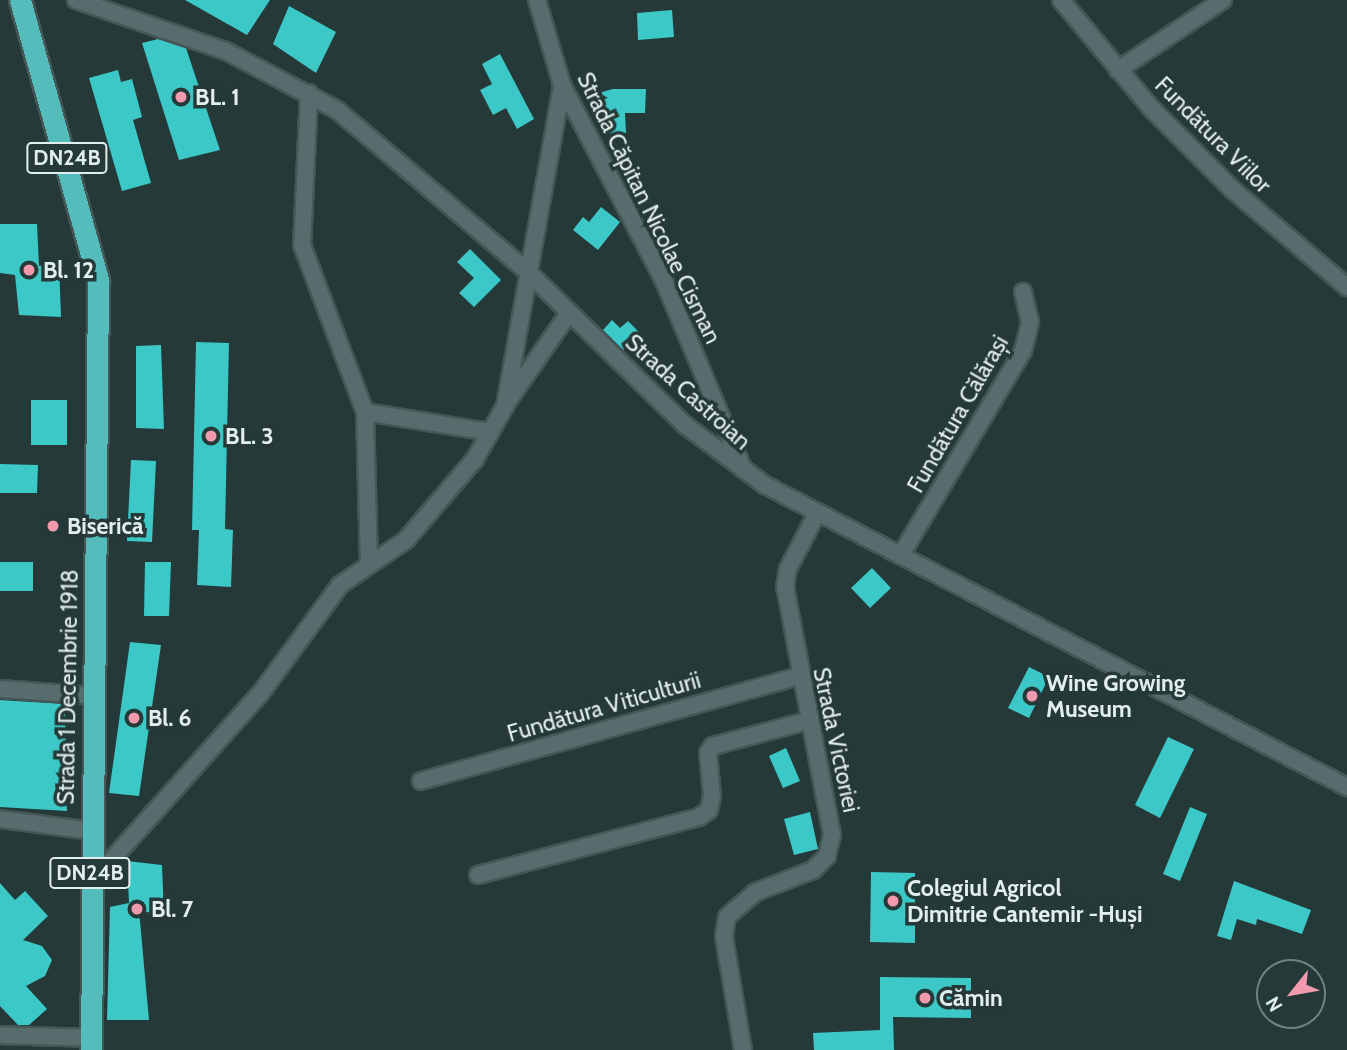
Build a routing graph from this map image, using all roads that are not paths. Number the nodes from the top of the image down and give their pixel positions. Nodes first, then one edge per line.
1 (20, 0) edge
2 (76, 0) edge
3 (537, 0) edge
4 (1061, 0) edge
5 (1223, 0) edge
6 (1118, 71) junction
7 (562, 85) junction
8 (309, 93) junction
9 (527, 271) junction
10 (1347, 287) edge
11 (1023, 292) dead end
12 (569, 313) junction
13 (505, 406) junction
14 (365, 412) junction
15 (490, 432) junction
16 (744, 471) junction
17 (817, 513) junction
18 (902, 553) junction
19 (369, 565) junction
20 (799, 676) junction
21 (0, 690) edge
22 (95, 696) junction
23 (807, 720) junction
24 (421, 781) dead end
25 (1347, 787) edge
26 (0, 819) edge
27 (92, 831) junction
28 (478, 875) dead end
29 (90, 884) junction
30 (0, 1035) edge
31 (91, 1044) edge
32 (743, 1050) edge

1 - 22 highway, Strada 1 Decembrie 1918 / DN24B
2 - 8 street, Strada Castroian
3 - 7 street, Strada Căpitan Nicolae Cisman
4 - 6 street, Fundătura Viilor
5 - 6 street
6 - 10 street, Fundătura Viilor
7 - 9 street
7 - 16 street, Strada Căpitan Nicolae Cisman
8 - 9 street, Strada Castroian
8 - 14 street
9 - 12 street, Strada Castroian
9 - 13 street
11 - 18 street, Fundătura Călărași
12 - 13 street
12 - 16 street, Strada Castroian
13 - 15 street
14 - 15 street
14 - 19 street
15 - 19 street
16 - 17 street, Strada Castroian
17 - 18 street, Strada Castroian
17 - 20 street, Strada Victoriei
18 - 25 street, Strada Castroian
19 - 29 street
20 - 23 street, Strada Victoriei
20 - 24 street, Fundătura Viticulturii
21 - 22 street
22 - 27 highway, Strada 1 Decembrie 1918 / DN24B
23 - 28 street
23 - 32 street, Strada Victoriei
26 - 27 street
27 - 29 highway, Strada 1 Decembrie 1918 / DN24B
29 - 31 highway, Strada 1 Decembrie 1918 / DN24B
30 - 31 street

